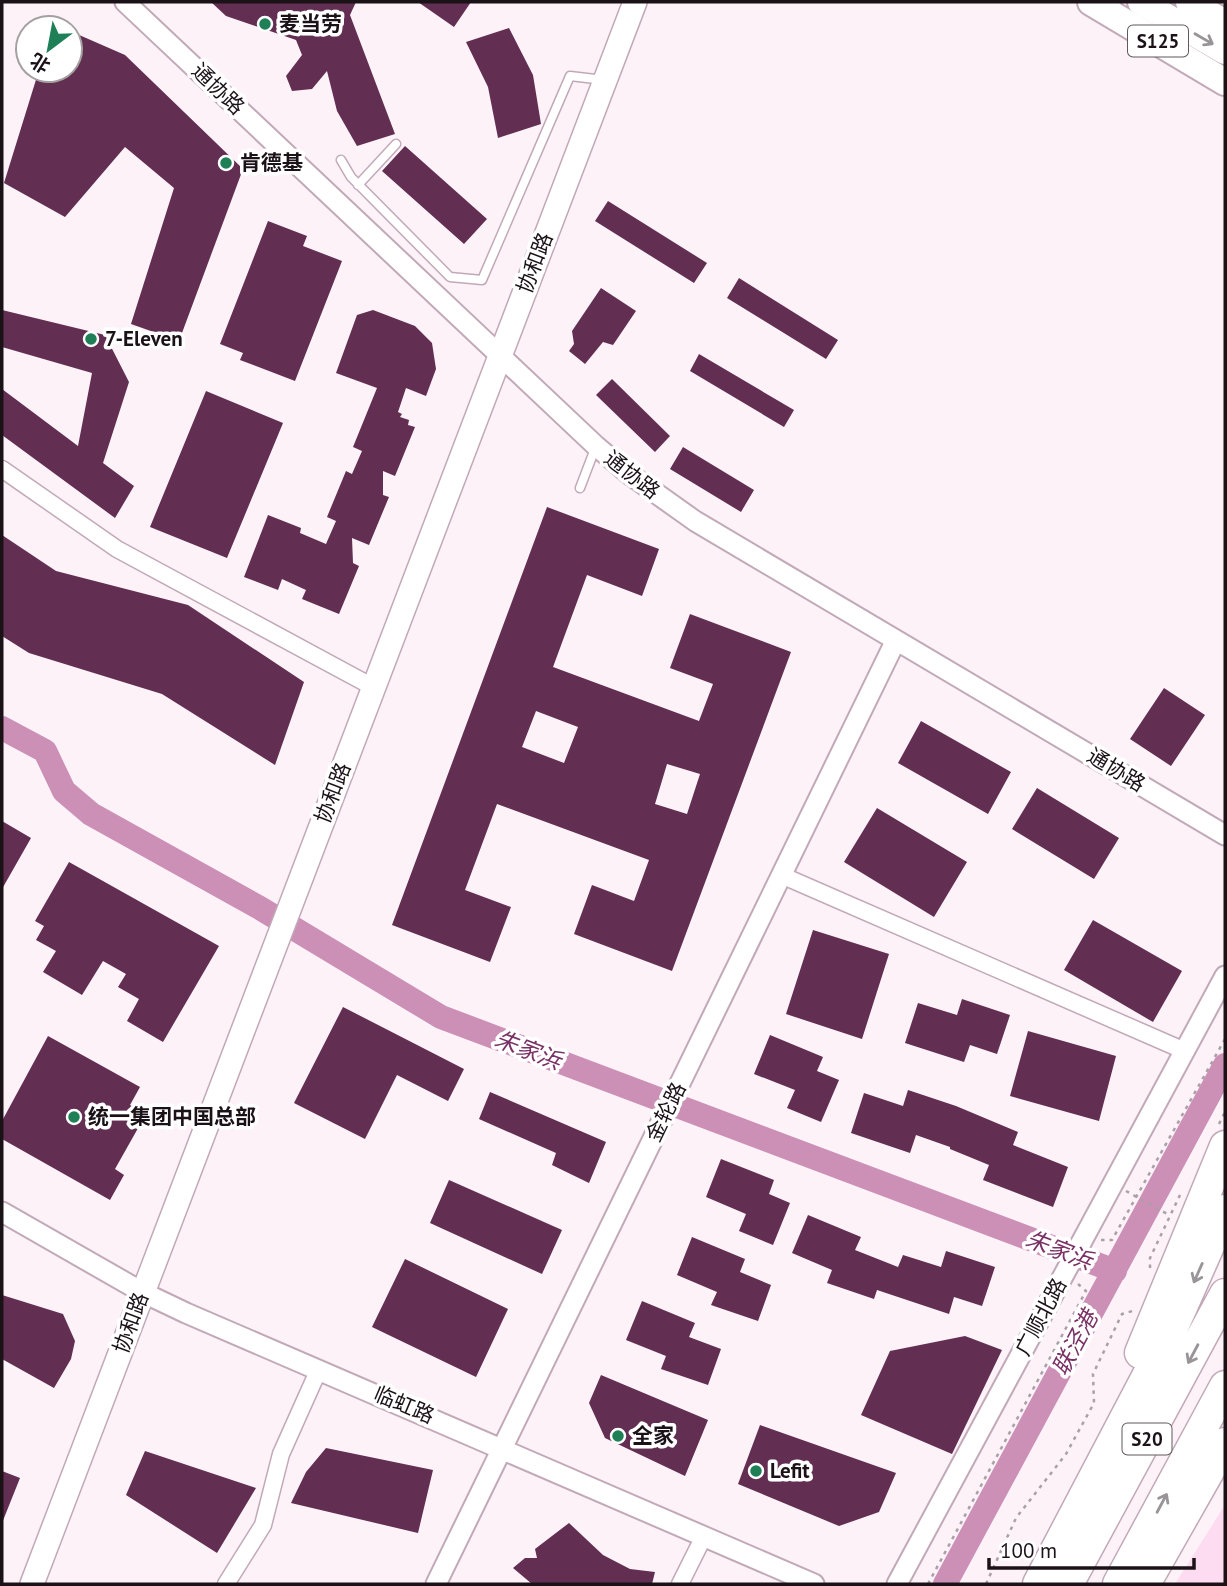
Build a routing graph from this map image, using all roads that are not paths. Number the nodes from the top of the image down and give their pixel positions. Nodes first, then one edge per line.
1 (125, 2) edge
2 (635, 2) edge
3 (1141, 2) edge
4 (1189, 2) edge
5 (1099, 5) edge
6 (1225, 23) edge
7 (1225, 51) edge
8 (605, 80) junction
9 (1225, 82) edge
10 (396, 144) dead end
11 (341, 160) dead end
12 (358, 185) junction
13 (500, 356) junction
14 (596, 446) junction
15 (2, 469) edge
16 (580, 488) dead end
17 (896, 640) junction
18 (373, 687) junction
19 (1225, 835) edge
20 (781, 875) junction
21 (1225, 976) edge
22 (1185, 1051) junction
23 (1220, 1138) edge
24 (1225, 1210) edge
25 (2, 1212) edge
26 (142, 1293) junction
27 (1225, 1294) edge
28 (319, 1369) junction
29 (1225, 1386) edge
30 (1225, 1443) edge
31 (501, 1448) junction
32 (1225, 1464) edge
33 (1077, 1511) junction
34 (704, 1536) junction
35 (1165, 1550) junction
36 (32, 1584) edge
37 (226, 1584) edge
38 (436, 1584) edge
39 (680, 1584) edge
40 (814, 1584) edge
41 (897, 1584) edge
42 (1038, 1584) edge
43 (1068, 1584) edge
44 (1118, 1584) edge
45 (1145, 1584) edge

1 - 13 street, 通协路
2 - 8 main road, 协和路
3 -> 7 main road
4 - 6 main road
5 - 9 main road, S125
8 - 12 lane
8 - 13 main road, 协和路
10 - 12 lane
11 - 12 lane
13 - 14 street, 通协路
13 - 18 main road, 协和路
14 - 16 lane
14 - 17 street, 通协路
15 - 18 street
17 - 19 street, 通协路
17 - 20 street, 金轮路
18 - 26 main road, 协和路
20 - 22 street
20 - 31 street, 金轮路
21 - 22 street, 广顺北路
22 - 41 street, 广顺北路
23 - 33 highway
24 -> 33 highway
25 - 26 street, 临虹路
26 - 28 street, 临虹路
26 - 36 main road, 协和路
27 -> 43 highway, S20
28 - 31 street, 临虹路
28 - 37 street
44 -> 29 highway, S20
30 - 35 highway
31 - 34 street, 临虹路
31 - 38 street, 金轮路
32 - 35 highway
33 - 42 highway
34 - 39 street
34 - 40 street, 临虹路
35 - 45 highway

